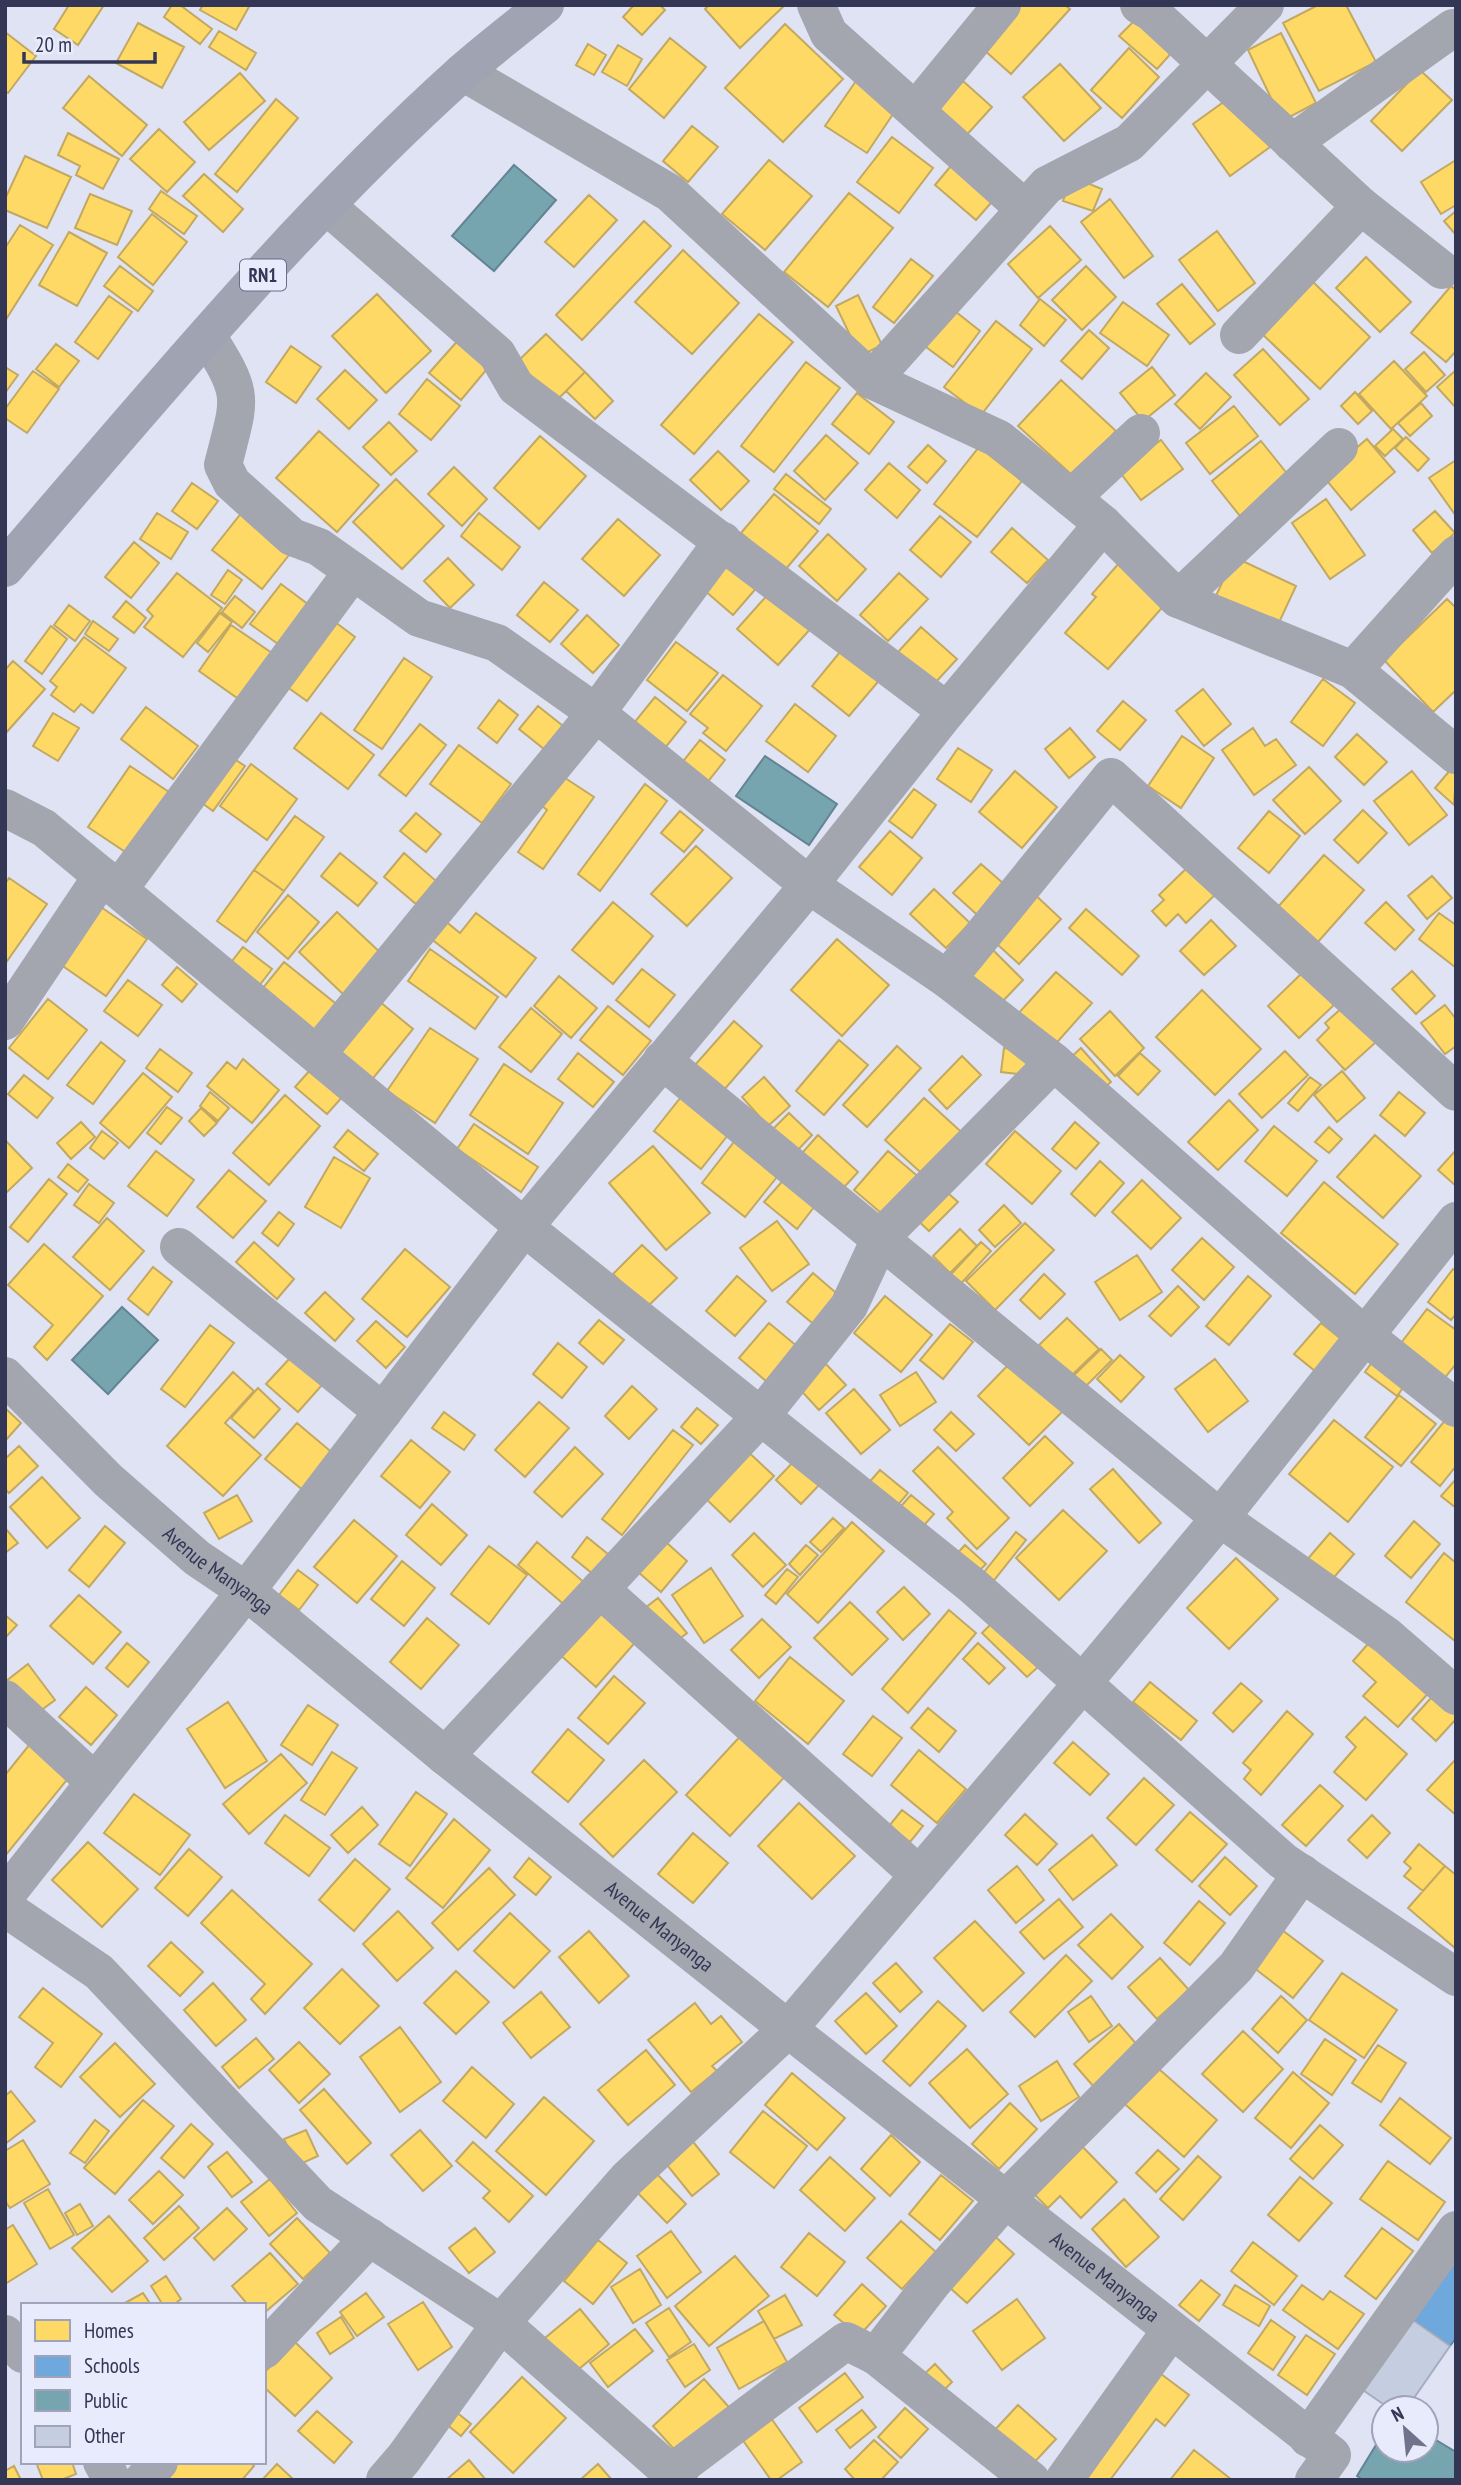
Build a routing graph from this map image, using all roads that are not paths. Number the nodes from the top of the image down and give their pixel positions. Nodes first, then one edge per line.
1 (545, 5) edge
2 (816, 5) edge
3 (1002, 5) edge
4 (1139, 5) edge
5 (1265, 5) edge
6 (1452, 22) edge
7 (1207, 65) junction
8 (463, 72) junction
9 (916, 110) junction
10 (1292, 143) junction
11 (1361, 205) junction
12 (327, 206) junction
13 (1025, 209) junction
14 (1442, 270) dead end
15 (207, 335) junction
16 (1239, 335) dead end
17 (872, 380) junction
18 (1141, 433) dead end
19 (1339, 447) dead end
20 (1072, 498) junction
21 (1103, 524) junction
22 (723, 541) junction
23 (1456, 555) edge
24 (5, 568) edge
25 (353, 571) junction
26 (1178, 599) junction
27 (1353, 670) junction
28 (947, 711) junction
29 (596, 713) junction
30 (1456, 755) edge
31 (5, 808) edge
32 (110, 882) junction
33 (809, 885) junction
34 (947, 979) junction
35 (5, 1021) edge
36 (317, 1054) junction
37 (662, 1060) junction
38 (1054, 1062) junction
39 (1456, 1092) edge
40 (1456, 1221) edge
41 (524, 1227) junction
42 (881, 1237) junction
43 (179, 1247) dead end
44 (1365, 1336) junction
45 (5, 1376) edge
46 (1456, 1408) edge
47 (383, 1412) junction
48 (761, 1416) junction
49 (1220, 1518) junction
50 (600, 1589) junction
51 (246, 1591) junction
52 (1081, 1685) junction
53 (1456, 1696) edge
54 (5, 1699) edge
55 (445, 1756) junction
56 (95, 1782) junction
57 (1302, 1873) junction
58 (919, 1875) junction
59 (5, 1896) edge
60 (5, 1908) edge
61 (1456, 1977) edge
62 (788, 2029) junction
63 (1005, 2200) junction
64 (1456, 2230) edge
65 (370, 2237) junction
66 (501, 2323) junction
67 (1171, 2330) junction
68 (5, 2334) edge
69 (266, 2348) edge
70 (21, 2352) edge
71 (876, 2356) junction
72 (1318, 2458) edge
73 (103, 2464) edge
74 (157, 2464) edge
75 (675, 2476) edge
76 (112, 2480) edge
77 (143, 2480) edge
78 (386, 2480) edge
79 (1031, 2480) edge
80 (1064, 2480) edge

1 - 8 highway, RN1
2 - 9 street
3 - 9 street
4 - 7 street
5 - 7 street
6 - 10 street
7 - 10 street
7 - 13 street
8 - 12 highway, RN1
8 - 17 street
9 - 13 street
10 - 11 street
11 - 14 street
11 - 16 street
12 - 15 highway, RN1
12 - 22 street
13 - 17 street
15 - 24 highway, RN1
15 - 25 street
17 - 20 street
18 - 20 street
19 - 26 street
20 - 21 street
21 - 26 street
21 - 28 street
22 - 28 street
22 - 29 street
23 - 27 street
25 - 29 street
25 - 32 street
26 - 27 street
27 - 30 street
28 - 33 street
29 - 33 street
29 - 36 street
31 - 32 street
32 - 35 street
32 - 36 street
33 - 34 street
33 - 37 street
34 - 38 street
34 - 39 street
36 - 41 street
37 - 41 street
37 - 42 street
38 - 42 street
38 - 44 street
40 - 44 street
41 - 47 street
41 - 48 street
42 - 48 street
42 - 49 street
43 - 47 street
44 - 46 street
44 - 49 street
45 - 51 street, Avenue Manyanga
47 - 51 street
48 - 50 street
48 - 52 street
49 - 52 street
49 - 53 street
50 - 55 street
50 - 58 street
51 - 55 street, Avenue Manyanga
51 - 56 street
52 - 57 street
52 - 58 street
54 - 56 street
55 - 62 street, Avenue Manyanga
56 - 59 street
57 - 61 street
57 - 63 street
58 - 62 street
60 - 65 street
62 - 63 street, Avenue Manyanga
62 - 66 street
63 - 67 street, Avenue Manyanga
63 - 71 street
64 - 72 street
65 - 66 street
65 - 69 street
66 - 75 street
66 - 78 street
67 - 72 street, Avenue Manyanga
67 - 80 street
68 - 70 street
71 - 75 street
71 - 79 street
73 - 76 street
74 - 77 street

